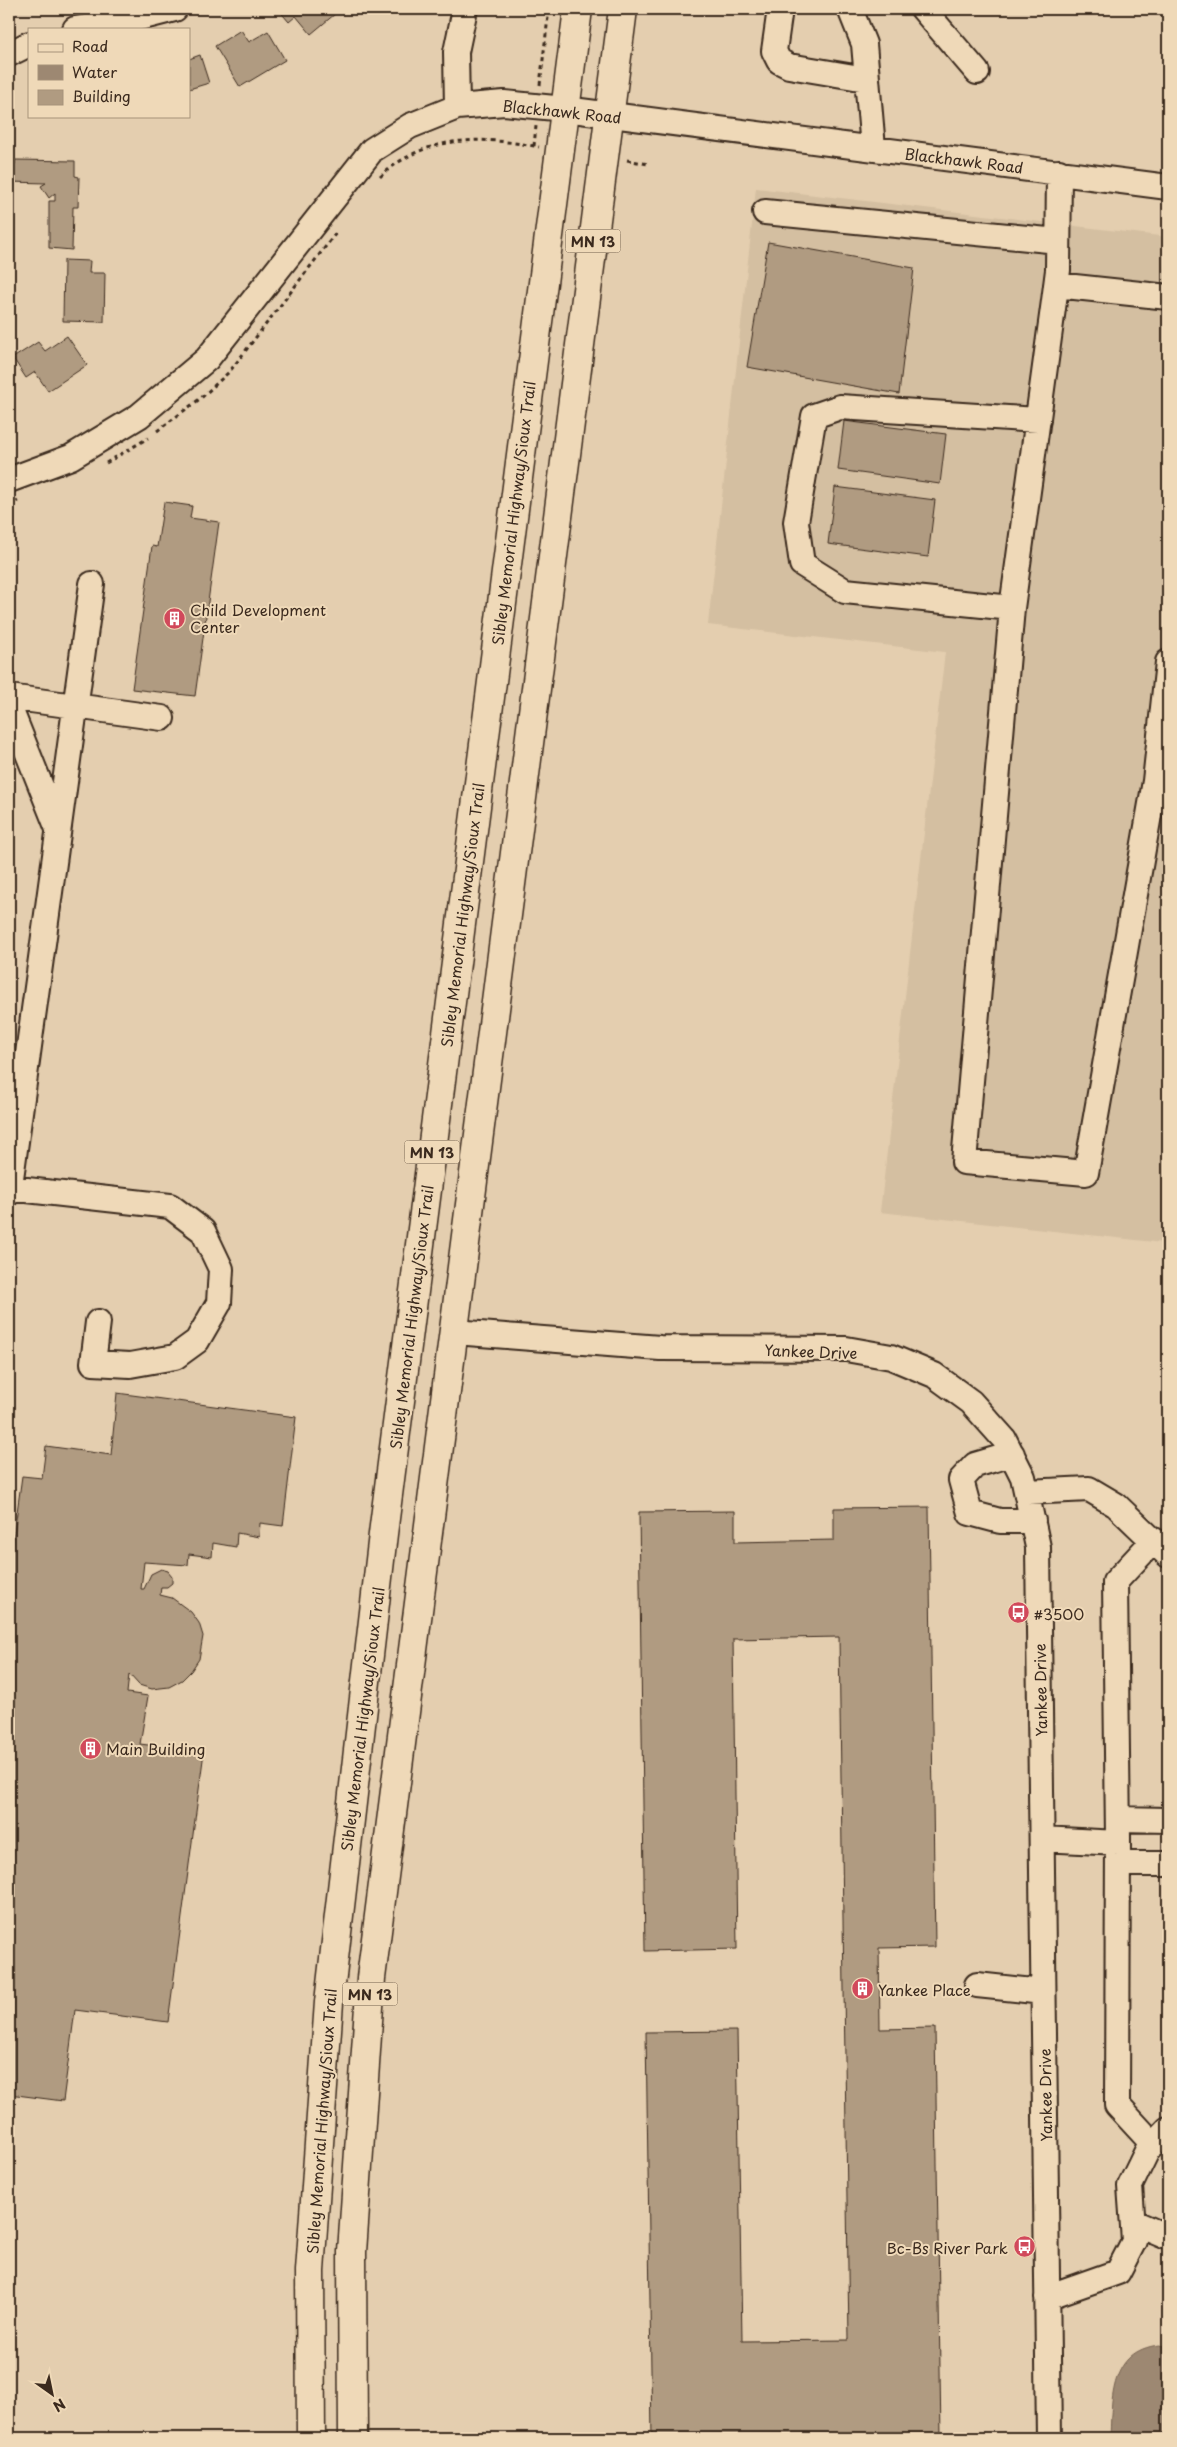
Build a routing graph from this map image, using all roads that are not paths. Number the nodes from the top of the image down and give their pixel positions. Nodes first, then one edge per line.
1 (175, 9) edge
2 (465, 9) edge
3 (578, 9) edge
4 (623, 9) edge
5 (780, 9) edge
6 (850, 9) edge
7 (923, 9) edge
8 (82, 28) edge
9 (28, 44) edge
10 (9, 54) edge
11 (977, 72) dead end
12 (866, 79) junction
13 (457, 107) junction
14 (552, 108) junction
15 (609, 115) junction
16 (873, 148) junction
17 (1059, 172) junction
18 (1168, 187) edge
19 (765, 212) dead end
20 (1058, 241) junction
21 (1056, 285) junction
22 (1168, 297) edge
23 (1038, 420) junction
24 (9, 480) edge
25 (92, 584) dead end
26 (1012, 608) junction
27 (1168, 662) edge
28 (9, 696) edge
29 (76, 704) junction
30 (9, 706) edge
31 (162, 718) dead end
32 (58, 830) junction
33 (9, 1189) edge
34 (98, 1322) dead end
35 (454, 1332) junction
36 (1012, 1454) junction
37 (1027, 1492) junction
38 (1033, 1521) junction
39 (1161, 1548) edge
40 (1118, 1819) junction
41 (1168, 1820) edge
42 (1042, 1839) junction
43 (1118, 1854) junction
44 (1168, 1864) edge
45 (977, 1985) dead end
46 (1043, 1992) junction
47 (1161, 2136) edge
48 (1133, 2222) junction
49 (1168, 2237) edge
50 (1047, 2297) junction
51 (311, 2438) edge
52 (353, 2438) edge
53 (1049, 2438) edge

1 - 8 street
2 - 13 street
3 - 14 highway, MN 13
4 - 15 highway, MN 13
5 - 12 street
6 - 12 street
7 - 11 street
9 - 10 street
12 - 16 street
13 - 14 street, Blackhawk Road
13 - 24 street, Blackhawk Road
14 - 15 street, Blackhawk Road
14 - 51 highway, Sibley Memorial Highway/Sioux Trail / MN 13
15 - 16 street, Blackhawk Road
15 - 35 highway, MN 13
16 - 17 street, Blackhawk Road
17 - 18 street, Blackhawk Road
17 - 20 street
19 - 20 street
20 - 21 street
21 - 22 street
21 - 23 street
23 - 26 street
23 - 26 street
25 - 29 street
26 - 27 street
28 - 29 street
29 - 31 street
29 - 32 street
30 - 32 street
32 - 33 street
33 - 34 street
35 - 36 street, Yankee Drive
35 - 52 highway, MN 13
36 - 37 street, Yankee Drive
36 - 38 street
37 - 38 street, Yankee Drive
37 - 39 street
38 - 42 street, Yankee Drive
39 - 40 street
40 - 41 street
40 - 43 street
42 - 43 street
42 - 46 street, Yankee Drive
43 - 44 street
43 - 47 street
45 - 46 street
46 - 50 street, Yankee Drive
47 - 48 street
48 - 49 street
48 - 50 street
50 - 53 street, Yankee Drive

